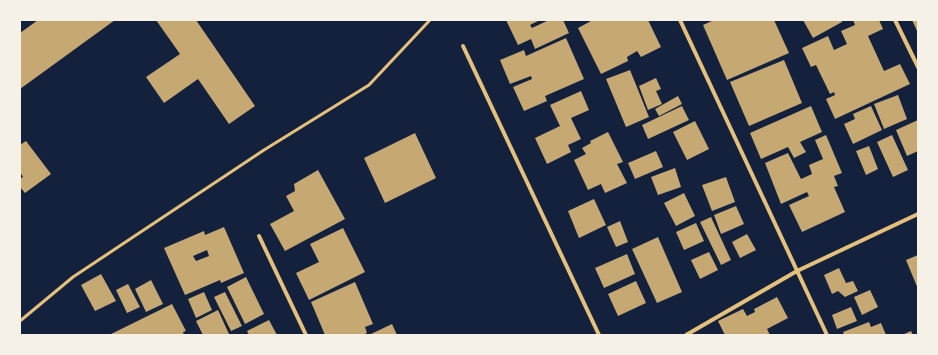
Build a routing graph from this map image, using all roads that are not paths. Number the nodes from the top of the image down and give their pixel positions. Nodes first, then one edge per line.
1 (430, 20) edge
2 (680, 20) edge
3 (895, 20) edge
4 (463, 46) dead end
5 (918, 67) edge
6 (918, 214) edge
7 (259, 236) dead end
8 (797, 270) junction
9 (20, 321) edge
10 (697, 333) edge
11 (306, 335) edge
12 (599, 335) edge
13 (686, 335) edge
14 (827, 335) edge

1 - 9 lane
2 - 8 street
3 - 5 street
4 - 12 street
6 - 8 street
7 - 11 street
8 - 10 street
8 - 14 street
10 - 13 street

